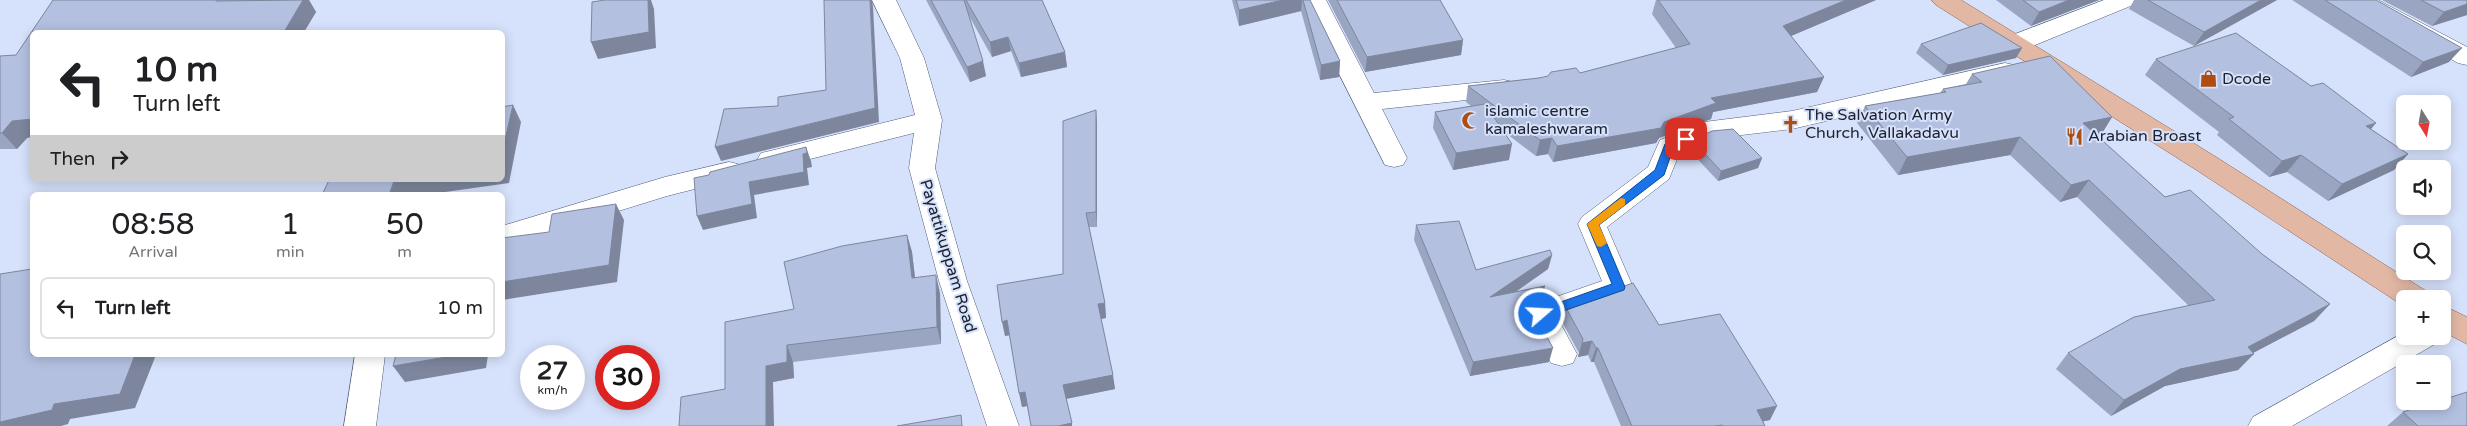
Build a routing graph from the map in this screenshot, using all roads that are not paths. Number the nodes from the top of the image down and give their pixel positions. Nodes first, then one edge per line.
1 (884, 0) edge
2 (1314, 0) edge
3 (1944, 0) edge
4 (2125, 0) edge
5 (2360, 0) edge
6 (2014, 44) junction
7 (2467, 57) edge
8 (2043, 62) junction
9 (1526, 86) edge
10 (1366, 102) junction
11 (929, 120) junction
12 (1394, 158) dead end
13 (505, 236) edge
14 (2402, 290) edge
15 (2408, 345) edge
16 (1562, 354) dead end
17 (370, 357) edge
18 (360, 426) edge
19 (1003, 426) edge
20 (2264, 426) edge

1 - 11 street, Payattikuppam Road
2 - 10 street
3 - 6 main road
4 - 6 street
5 - 7 street
6 - 8 main road
8 - 14 main road
8 - 16 street
9 - 10 street
10 - 12 street
11 - 13 street
11 - 19 street, Payattikuppam Road
15 - 20 street
17 - 18 street

